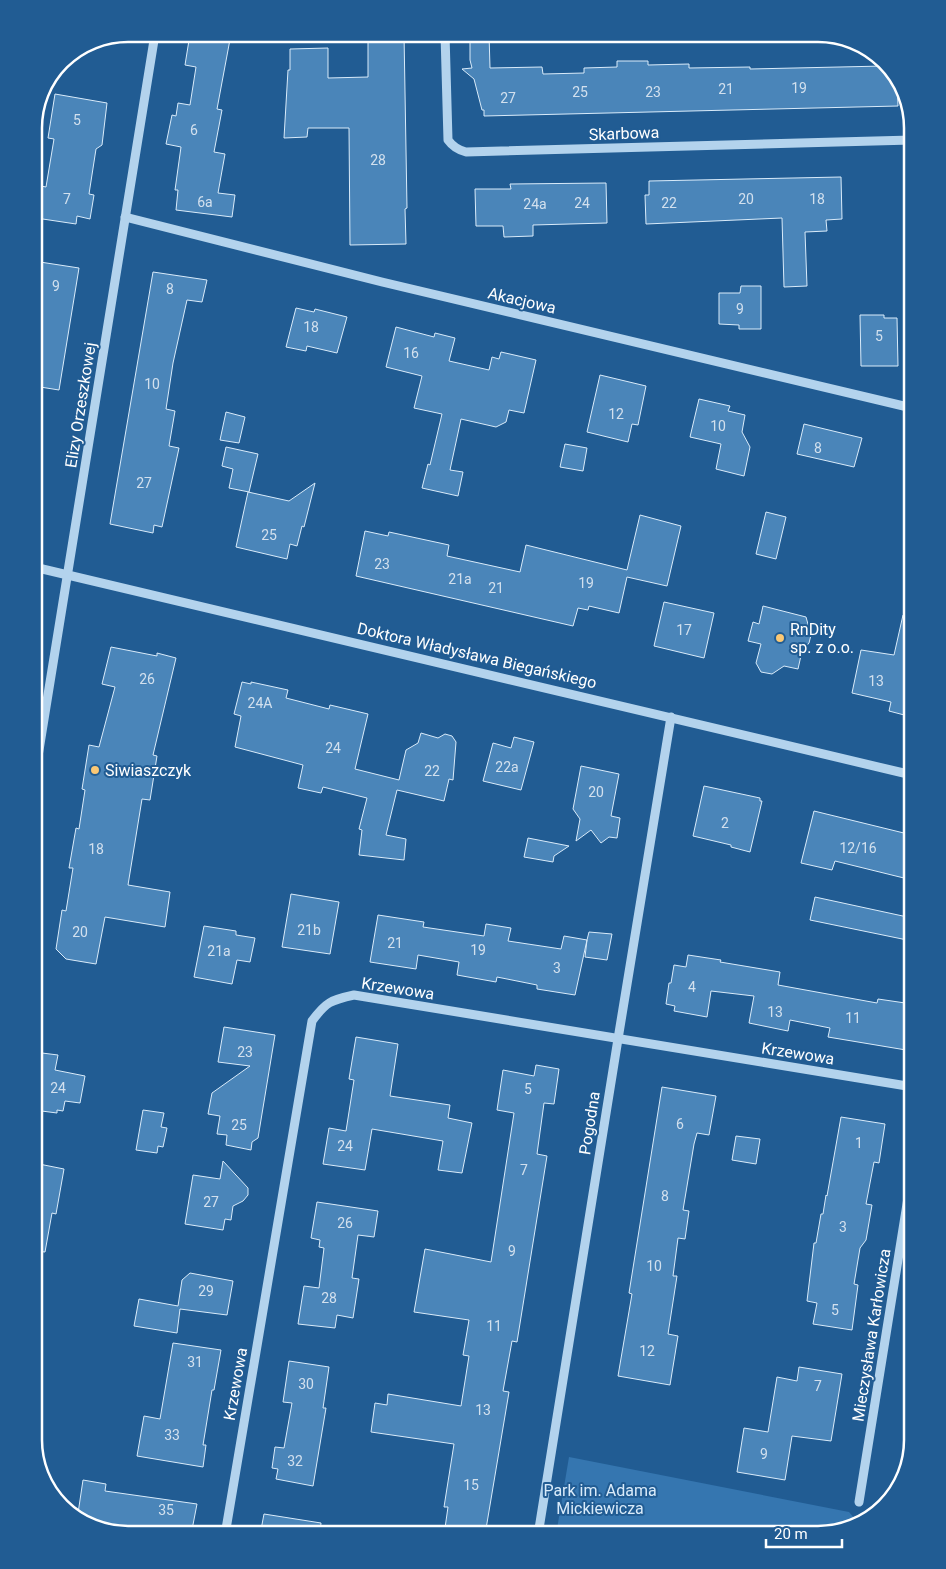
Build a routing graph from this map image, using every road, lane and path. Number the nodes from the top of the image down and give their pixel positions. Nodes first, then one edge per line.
1 (153, 42) edge
2 (445, 42) edge
3 (904, 140) edge
4 (125, 217) junction
5 (904, 406) edge
6 (43, 569) edge
7 (68, 575) junction
8 (671, 717) junction
9 (43, 730) edge
10 (904, 773) edge
11 (618, 1039) junction
12 (904, 1086) edge
13 (904, 1223) edge
14 (859, 1502) dead end
15 (226, 1526) edge
16 (539, 1527) edge

1 - 4 street, Elizy Orzeszkowej
2 - 3 street, Skarbowa
4 - 5 street, Akacjowa
4 - 7 street, Elizy Orzeszkowej
6 - 7 street, Doktora Władysława Biegańskiego
7 - 8 street, Doktora Władysława Biegańskiego
7 - 9 street, Elizy Orzeszkowej
8 - 10 street, Doktora Władysława Biegańskiego
8 - 11 street, Pogodna
11 - 12 street, Krzewowa
11 - 15 street, Krzewowa
11 - 16 street, Pogodna
13 - 14 street, Mieczysława Karłowicza

